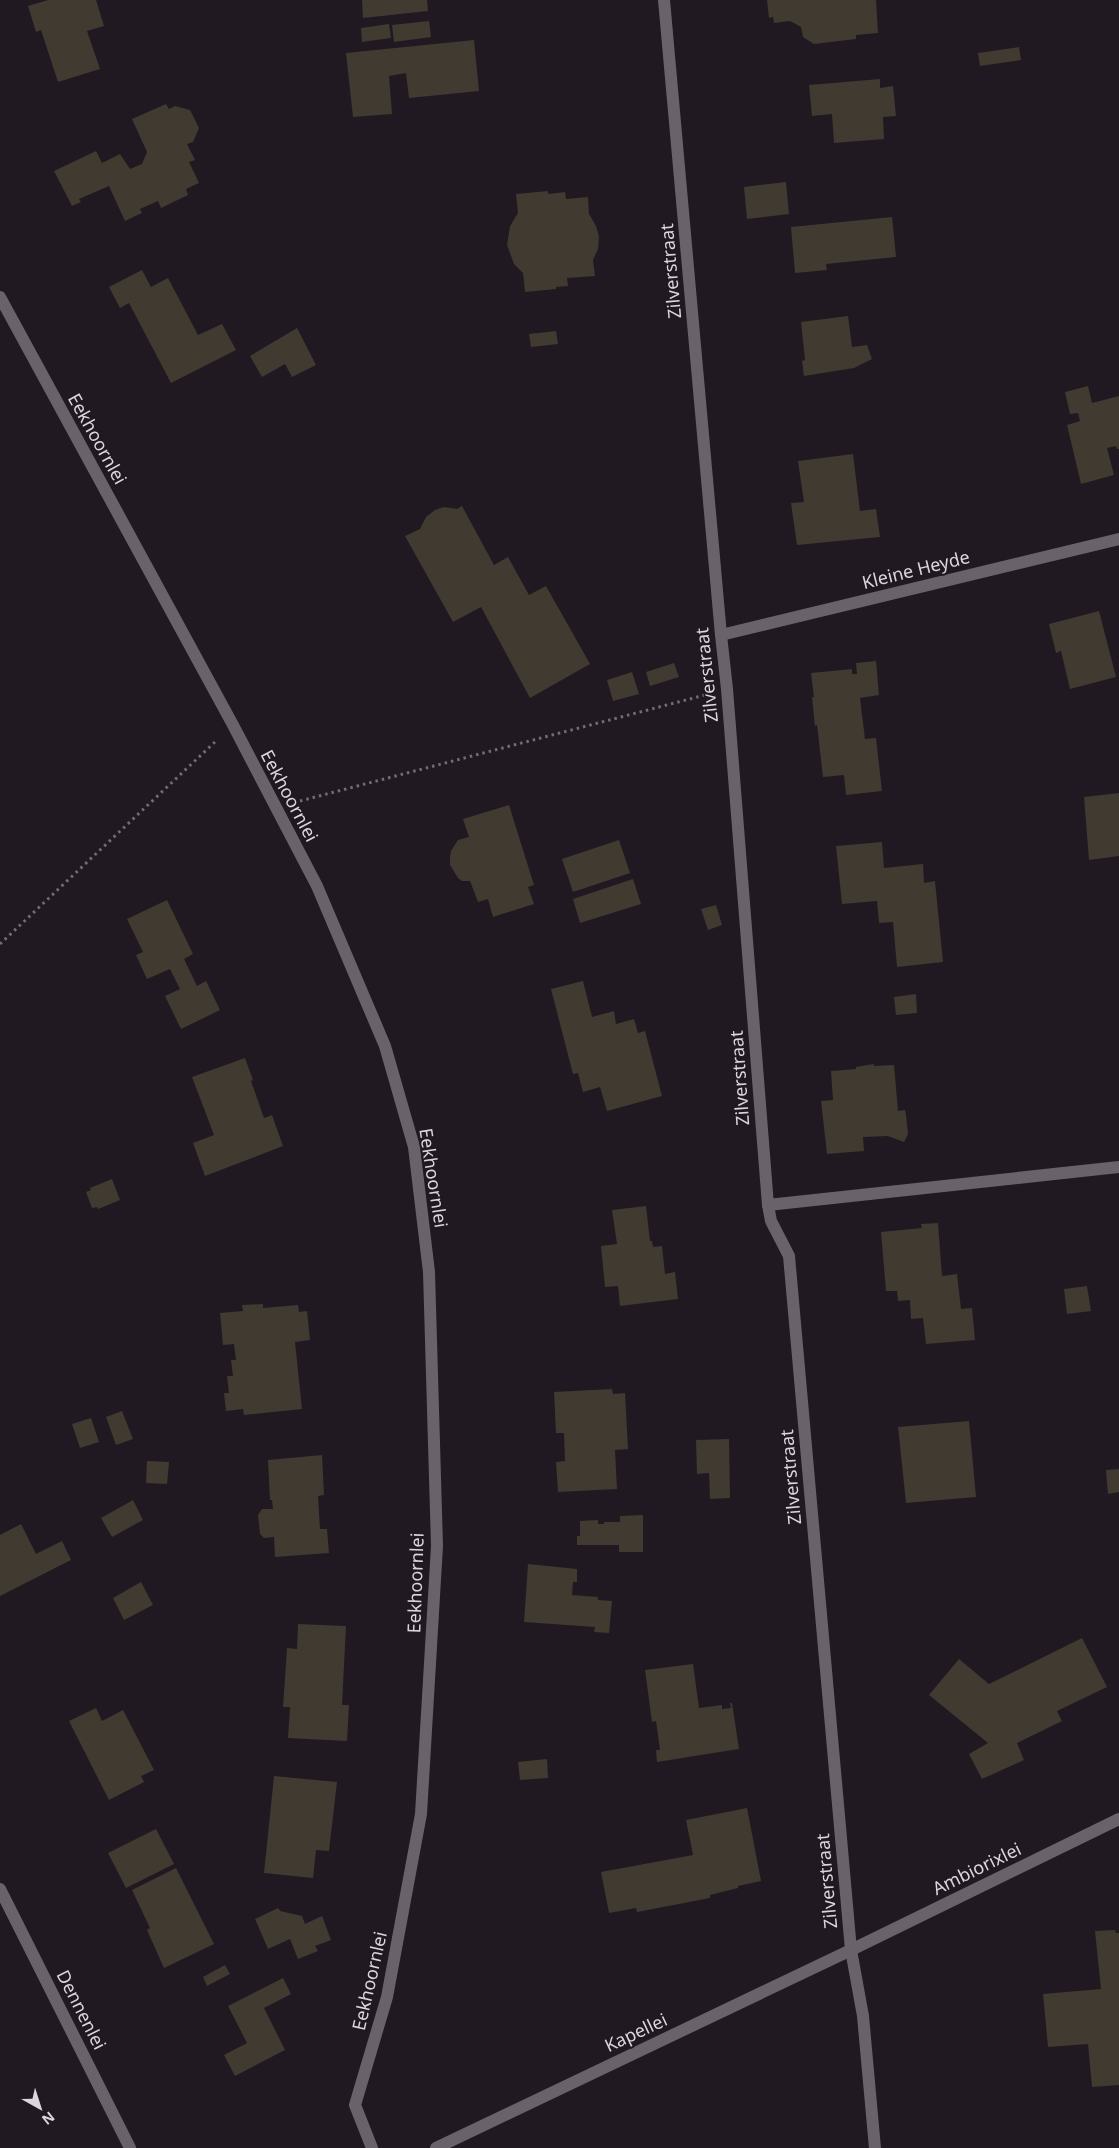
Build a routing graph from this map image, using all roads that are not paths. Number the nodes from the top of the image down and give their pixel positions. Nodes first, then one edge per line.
1 (664, 0) edge
2 (0, 297) edge
3 (1119, 539) edge
4 (720, 635) junction
5 (1119, 1167) edge
6 (768, 1205) junction
7 (1119, 1819) edge
8 (0, 1889) edge
9 (851, 1950) junction
10 (130, 2148) edge
11 (372, 2148) edge
12 (436, 2148) edge
13 (875, 2148) edge

1 - 4 street, Zilverstraat
2 - 11 street, Eekhoornlei
3 - 4 street, Kleine Heyde
4 - 6 street, Zilverstraat
5 - 6 street
6 - 9 street, Zilverstraat
7 - 9 street, Ambiorixlei
8 - 10 street, Dennenlei
9 - 12 street, Kapellei
9 - 13 street, Zilverstraat

